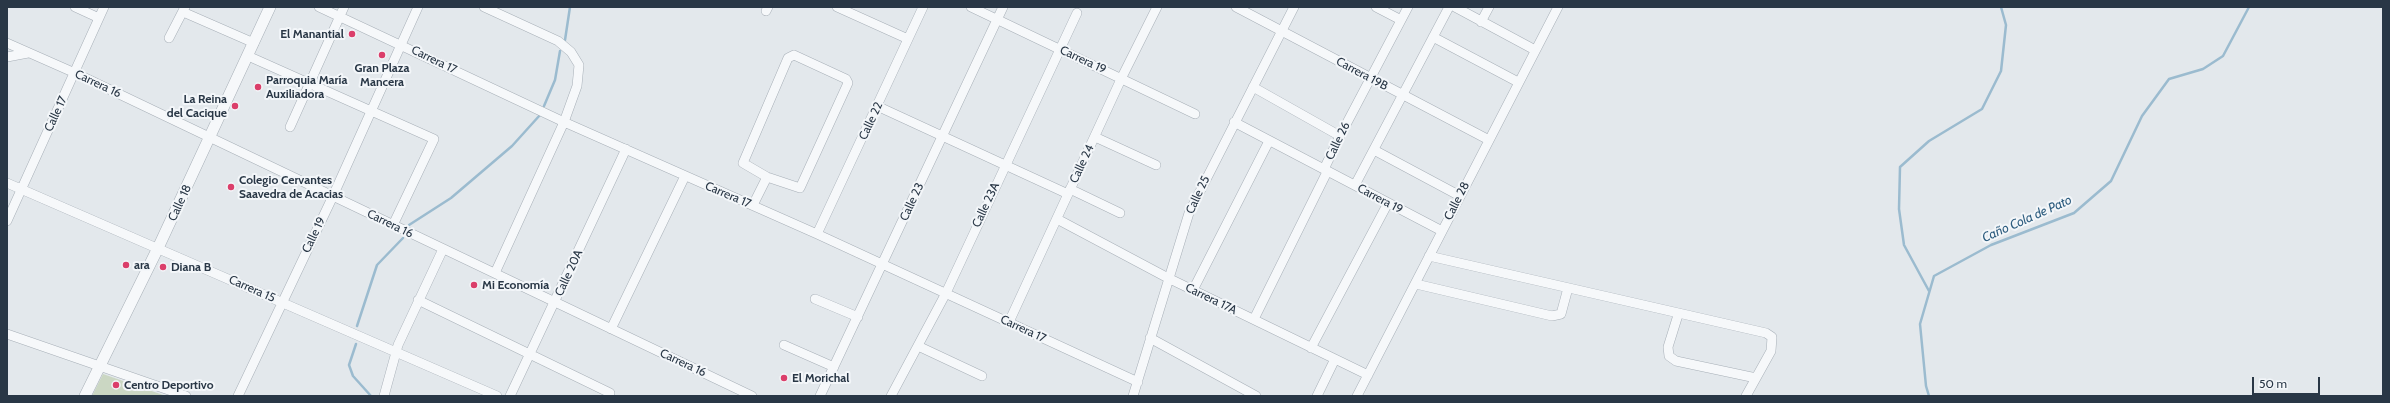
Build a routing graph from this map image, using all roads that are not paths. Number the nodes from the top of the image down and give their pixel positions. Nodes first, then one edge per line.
1 (74, 7) edge
2 (104, 7) edge
3 (270, 7) edge
4 (319, 7) edge
5 (344, 7) edge
6 (418, 7) edge
7 (484, 7) edge
8 (837, 7) edge
9 (923, 7) edge
10 (971, 7) edge
11 (1003, 7) edge
12 (1157, 7) edge
13 (1236, 7) edge
14 (1294, 7) edge
15 (1376, 7) edge
16 (1408, 7) edge
17 (1449, 7) edge
18 (1455, 7) edge
19 (1489, 7) edge
20 (1558, 7) edge
21 (184, 10) edge
22 (1077, 13) dead end
23 (340, 16) junction
24 (99, 18) junction
25 (997, 19) junction
26 (1401, 20) junction
27 (1481, 22) junction
28 (1282, 31) junction
29 (1433, 37) junction
30 (169, 38) dead end
31 (908, 39) junction
32 (7, 43) edge
33 (254, 43) junction
34 (401, 44) junction
35 (1060, 49) junction
36 (1535, 50) junction
37 (28, 53) junction
38 (248, 56) junction
39 (7, 57) edge
40 (75, 73) junction
41 (1122, 78) junction
42 (1370, 78) junction
43 (1518, 82) junction
44 (310, 84) junction
45 (1253, 87) junction
46 (1403, 95) junction
47 (877, 106) junction
48 (371, 111) junction
49 (1195, 114) dead end
50 (564, 122) junction
51 (1234, 122) junction
52 (290, 126) dead end
53 (1094, 136) junction
54 (1340, 136) junction
55 (943, 137) junction
56 (210, 138) junction
57 (1489, 140) junction
58 (1269, 141) junction
59 (626, 149) junction
60 (1374, 150) junction
61 (1004, 165) junction
62 (1156, 165) dead end
63 (1327, 172) junction
64 (685, 176) junction
65 (768, 177) junction
66 (7, 183) edge
67 (1355, 185) junction
68 (21, 189) junction
69 (1069, 192) junction
70 (333, 196) junction
71 (1460, 196) junction
72 (1388, 203) junction
73 (753, 205) junction
74 (1120, 212) dead end
75 (1057, 219) junction
76 (7, 221) edge
77 (393, 225) junction
78 (1442, 231) junction
79 (817, 234) junction
80 (158, 248) junction
81 (444, 249) junction
82 (1429, 256) junction
83 (882, 265) junction
84 (495, 273) junction
85 (1168, 278) junction
86 (1416, 284) junction
87 (1568, 288) junction
88 (1193, 290) junction
89 (946, 293) junction
90 (815, 299) dead end
91 (418, 300) junction
92 (281, 302) junction
93 (555, 303) junction
94 (1678, 315) junction
95 (858, 317) junction
96 (1254, 319) junction
97 (1009, 322) junction
98 (611, 329) junction
99 (7, 334) edge
100 (1150, 338) junction
101 (784, 345) dead end
102 (918, 346) junction
103 (1311, 348) junction
104 (397, 353) junction
105 (530, 353) junction
106 (1335, 360) junction
107 (100, 366) junction
108 (834, 367) junction
109 (1368, 375) junction
110 (982, 376) dead end
111 (1756, 378) junction
112 (1138, 382) junction
113 (610, 393) dead end
114 (748, 395) edge
115 (85, 396) edge
116 (186, 396) edge
117 (238, 396) edge
118 (384, 396) edge
119 (497, 396) edge
120 (510, 396) edge
121 (820, 396) edge
122 (891, 396) edge
123 (1133, 396) edge
124 (1256, 396) edge
125 (1317, 396) edge
126 (1357, 396) edge
127 (1746, 396) edge

1 - 24 street
2 - 24 street, Calle 17
3 - 33 street, Calle 18
4 - 23 street, Carrera 17
5 - 23 street
6 - 34 street, Calle 19
7 - 50 street
8 - 31 street
9 - 31 street, Calle 22
10 - 25 street, Carrera 19
11 - 25 street, Calle 23
12 - 41 street, Calle 24
13 - 28 street, Carrera 19B
14 - 28 street, Calle 25
15 - 26 street
16 - 26 street, Calle 26
17 - 29 street
18 - 27 street
19 - 27 street
20 - 36 street, Calle 28
21 - 30 street
21 - 33 street
22 - 35 street, Calle 23A
23 - 34 street, Carrera 17
23 - 44 street
24 - 40 street, Calle 17
25 - 35 street, Carrera 19
25 - 55 street, Calle 23
26 - 42 street, Calle 26
27 - 36 street
28 - 42 street, Carrera 19B
28 - 45 street, Calle 25
29 - 43 street
29 - 46 street
31 - 47 street, Calle 22
32 - 37 street, Carrera 16
33 - 38 street, Calle 18
34 - 48 street, Calle 19
34 - 50 street, Carrera 17
35 - 41 street, Carrera 19
35 - 61 street, Calle 23A
36 - 43 street, Calle 28
37 - 39 street
37 - 40 street, Carrera 16
38 - 44 street
38 - 56 street, Calle 18
40 - 56 street, Carrera 16
40 - 68 street, Calle 17
41 - 49 street, Carrera 19
41 - 53 street, Calle 24
42 - 46 street, Carrera 19B
42 - 54 street, Calle 26
43 - 57 street, Calle 28
44 - 48 street
44 - 52 street
45 - 51 street, Calle 25
45 - 54 street
46 - 57 street, Carrera 19B
46 - 60 street
47 - 55 street
47 - 79 street, Calle 22
48 - 70 street, Calle 19
48 - 77 street
50 - 59 street, Carrera 17
50 - 84 street
51 - 58 street, Carrera 19
51 - 85 street, Calle 25
53 - 62 street
53 - 69 street, Calle 24
54 - 63 street, Calle 26
55 - 61 street
55 - 83 street, Calle 23
56 - 70 street, Carrera 16
56 - 80 street, Calle 18
57 - 71 street, Calle 28
58 - 63 street, Carrera 19
58 - 88 street
59 - 64 street, Carrera 17
59 - 93 street, Calle 20A
60 - 67 street
60 - 71 street
61 - 69 street
61 - 89 street, Calle 23A
63 - 67 street, Carrera 19
63 - 96 street, Calle 26
64 - 73 street, Carrera 17
64 - 98 street
65 - 65 street
65 - 73 street
66 - 68 street, Carrera 15
67 - 72 street, Carrera 19
68 - 76 street, Calle 17
68 - 80 street, Carrera 15
69 - 74 street
69 - 75 street, Calle 24
70 - 77 street, Carrera 16
70 - 92 street, Calle 19
71 - 78 street, Calle 28
72 - 78 street, Carrera 19
72 - 103 street
73 - 79 street, Carrera 17
75 - 85 street, Carrera 17A
75 - 97 street, Calle 24
77 - 81 street, Carrera 16
78 - 82 street, Calle 28
79 - 83 street, Carrera 17
80 - 92 street, Carrera 15
80 - 107 street, Calle 18
81 - 84 street, Carrera 16
81 - 91 street
82 - 86 street, Calle 28
82 - 87 street
83 - 89 street, Carrera 17
83 - 95 street, Calle 23
84 - 93 street, Carrera 16
85 - 88 street, Carrera 17A
85 - 100 street, Calle 25
86 - 87 street
86 - 109 street, Calle 28
87 - 94 street
88 - 96 street, Carrera 17A
89 - 97 street, Carrera 17
89 - 102 street, Calle 23A
90 - 95 street
91 - 104 street
91 - 105 street
92 - 104 street, Carrera 15
92 - 117 street, Calle 19
93 - 98 street, Carrera 16
93 - 105 street, Calle 20A
94 - 111 street
94 - 111 street
95 - 108 street, Calle 23
96 - 103 street, Carrera 17A
97 - 112 street, Carrera 17
98 - 114 street, Carrera 16
99 - 107 street
100 - 112 street, Calle 25
100 - 124 street
101 - 108 street
102 - 110 street
102 - 122 street, Calle 23A
103 - 106 street, Carrera 17A
104 - 118 street
104 - 119 street, Carrera 15
105 - 113 street
105 - 120 street, Calle 20A
106 - 109 street, Carrera 17A
106 - 125 street
107 - 115 street, Calle 18
107 - 116 street
108 - 121 street, Calle 23
109 - 126 street, Calle 28
111 - 127 street
112 - 123 street, Calle 25

